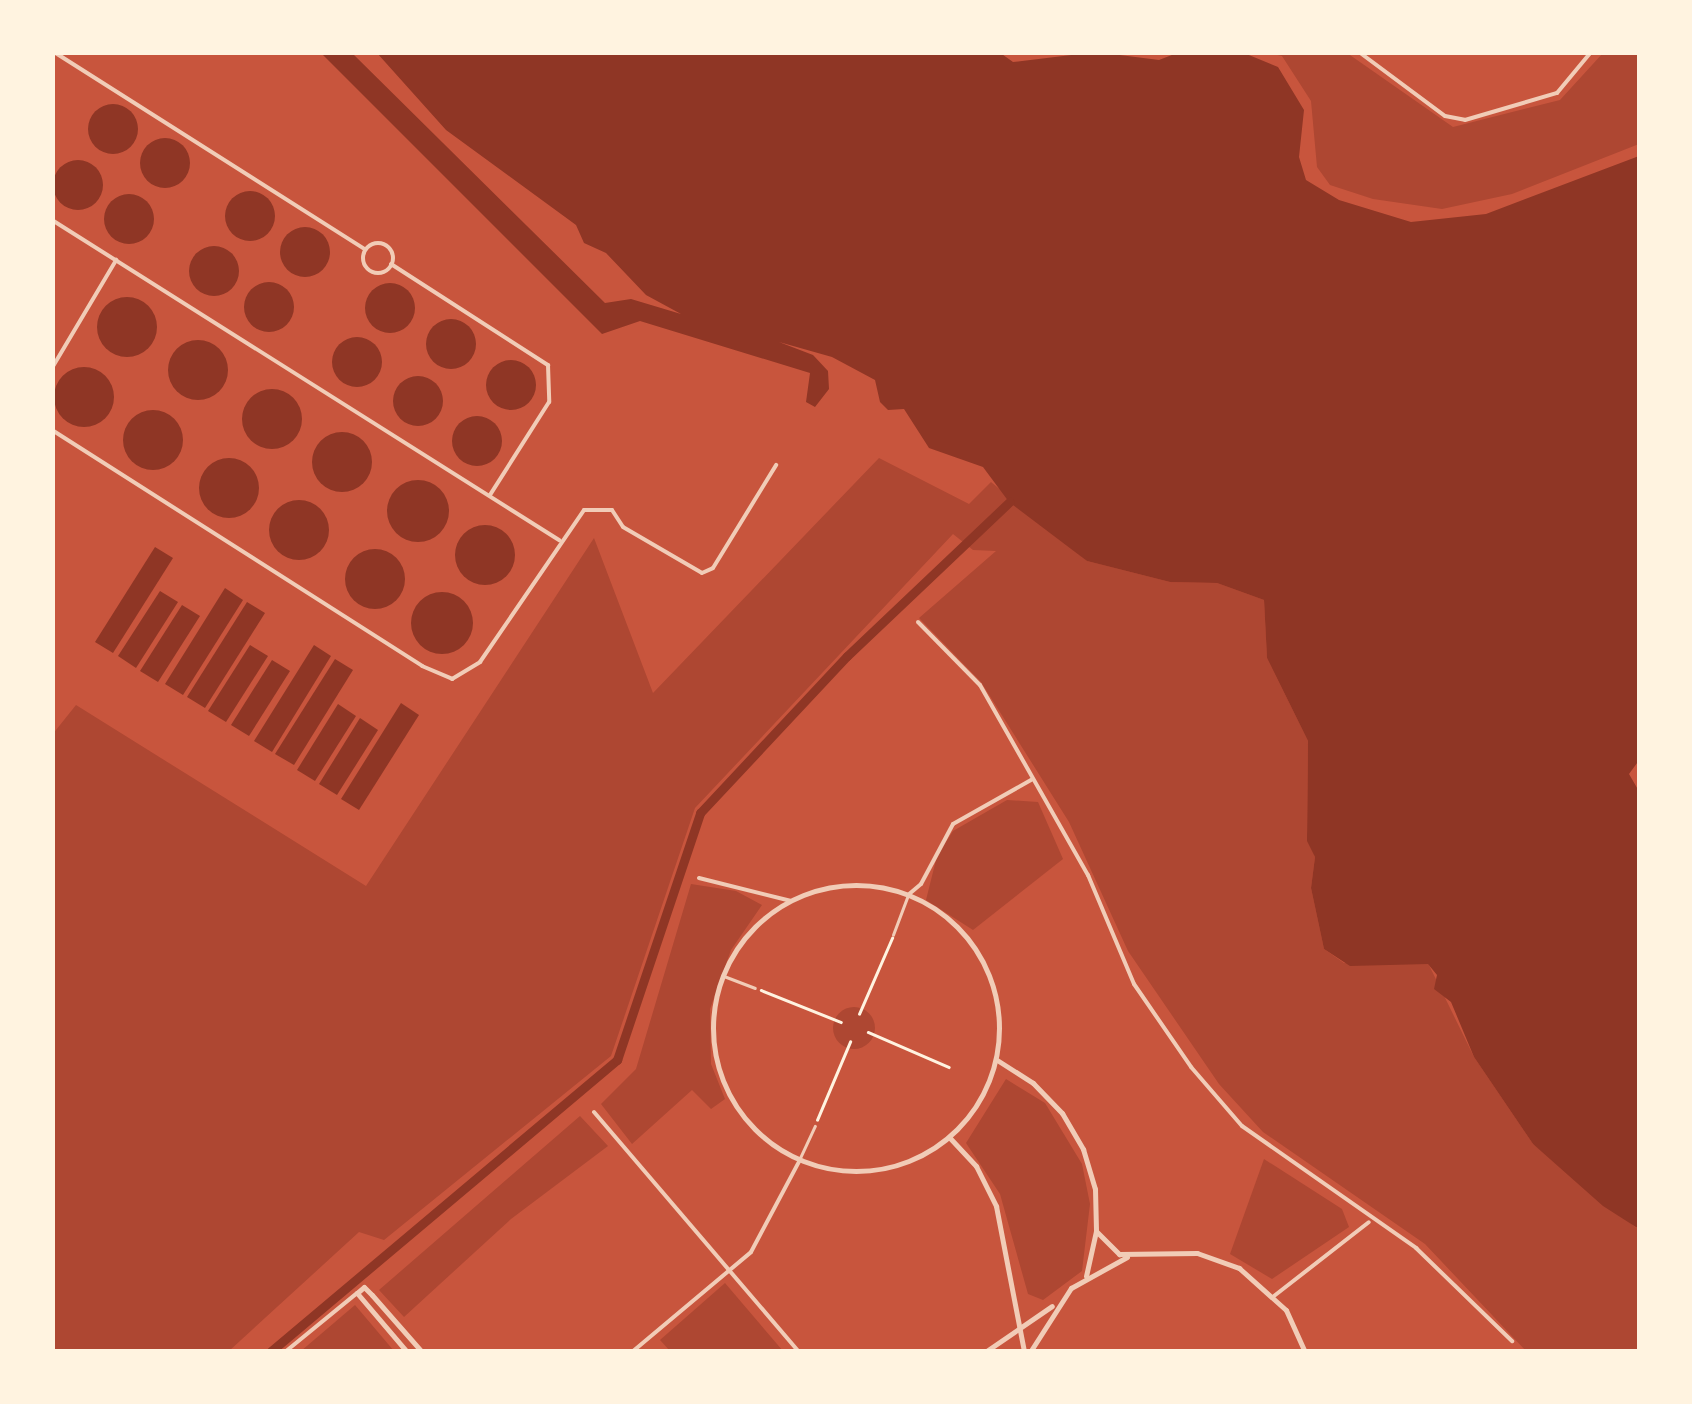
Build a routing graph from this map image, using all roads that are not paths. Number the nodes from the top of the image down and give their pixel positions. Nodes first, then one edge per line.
1 (54, 52) edge
2 (1358, 52) edge
3 (1591, 52) edge
4 (52, 220) edge
5 (366, 250) junction
6 (116, 260) junction
7 (391, 264) junction
8 (52, 368) edge
9 (52, 430) edge
10 (776, 465) dead end
11 (489, 496) junction
12 (559, 540) junction
13 (918, 622) dead end
14 (1032, 780) junction
15 (699, 878) dead end
16 (908, 895) junction
17 (792, 901) junction
18 (893, 935) road end
19 (724, 976) junction
20 (755, 988) road end
21 (997, 1060) junction
22 (594, 1112) dead end
23 (815, 1126) road end
24 (949, 1138) junction
25 (800, 1160) junction
26 (1370, 1221) junction
27 (1096, 1231) junction
28 (1130, 1256) junction
29 (730, 1269) junction
30 (1086, 1276) junction
31 (357, 1293) junction
32 (1274, 1296) junction
33 (1055, 1305) junction
34 (1022, 1320) junction
35 (1039, 1331) junction
36 (1512, 1342) dead end
37 (286, 1352) edge
38 (406, 1352) edge
39 (422, 1352) edge
40 (632, 1352) edge
41 (799, 1352) edge
42 (985, 1352) edge
43 (1027, 1352) edge
44 (1306, 1352) edge

1 - 5 street
2 - 3 street
4 - 6 street
5 - 7 street
5 - 7 street
6 - 8 street
6 - 11 street
7 - 11 street
9 - 12 street
10 - 12 street
11 - 12 street
13 - 14 street
14 - 16 street
14 - 26 street
15 - 17 street
16 - 17 street
16 - 18 lane
16 - 21 street
17 - 19 street
19 - 20 lane
19 - 25 street
21 - 24 street
21 - 27 street
22 - 29 street
23 - 25 lane
24 - 25 street
24 - 34 street
25 - 29 street
26 - 32 street
26 - 36 street
27 - 28 street
27 - 30 street
28 - 30 street
28 - 32 street
29 - 40 street
29 - 41 street
30 - 33 street
31 - 37 street
31 - 38 street
31 - 39 street
32 - 44 street
33 - 34 street
33 - 35 street
34 - 35 street
34 - 42 street
34 - 43 street
35 - 43 street

